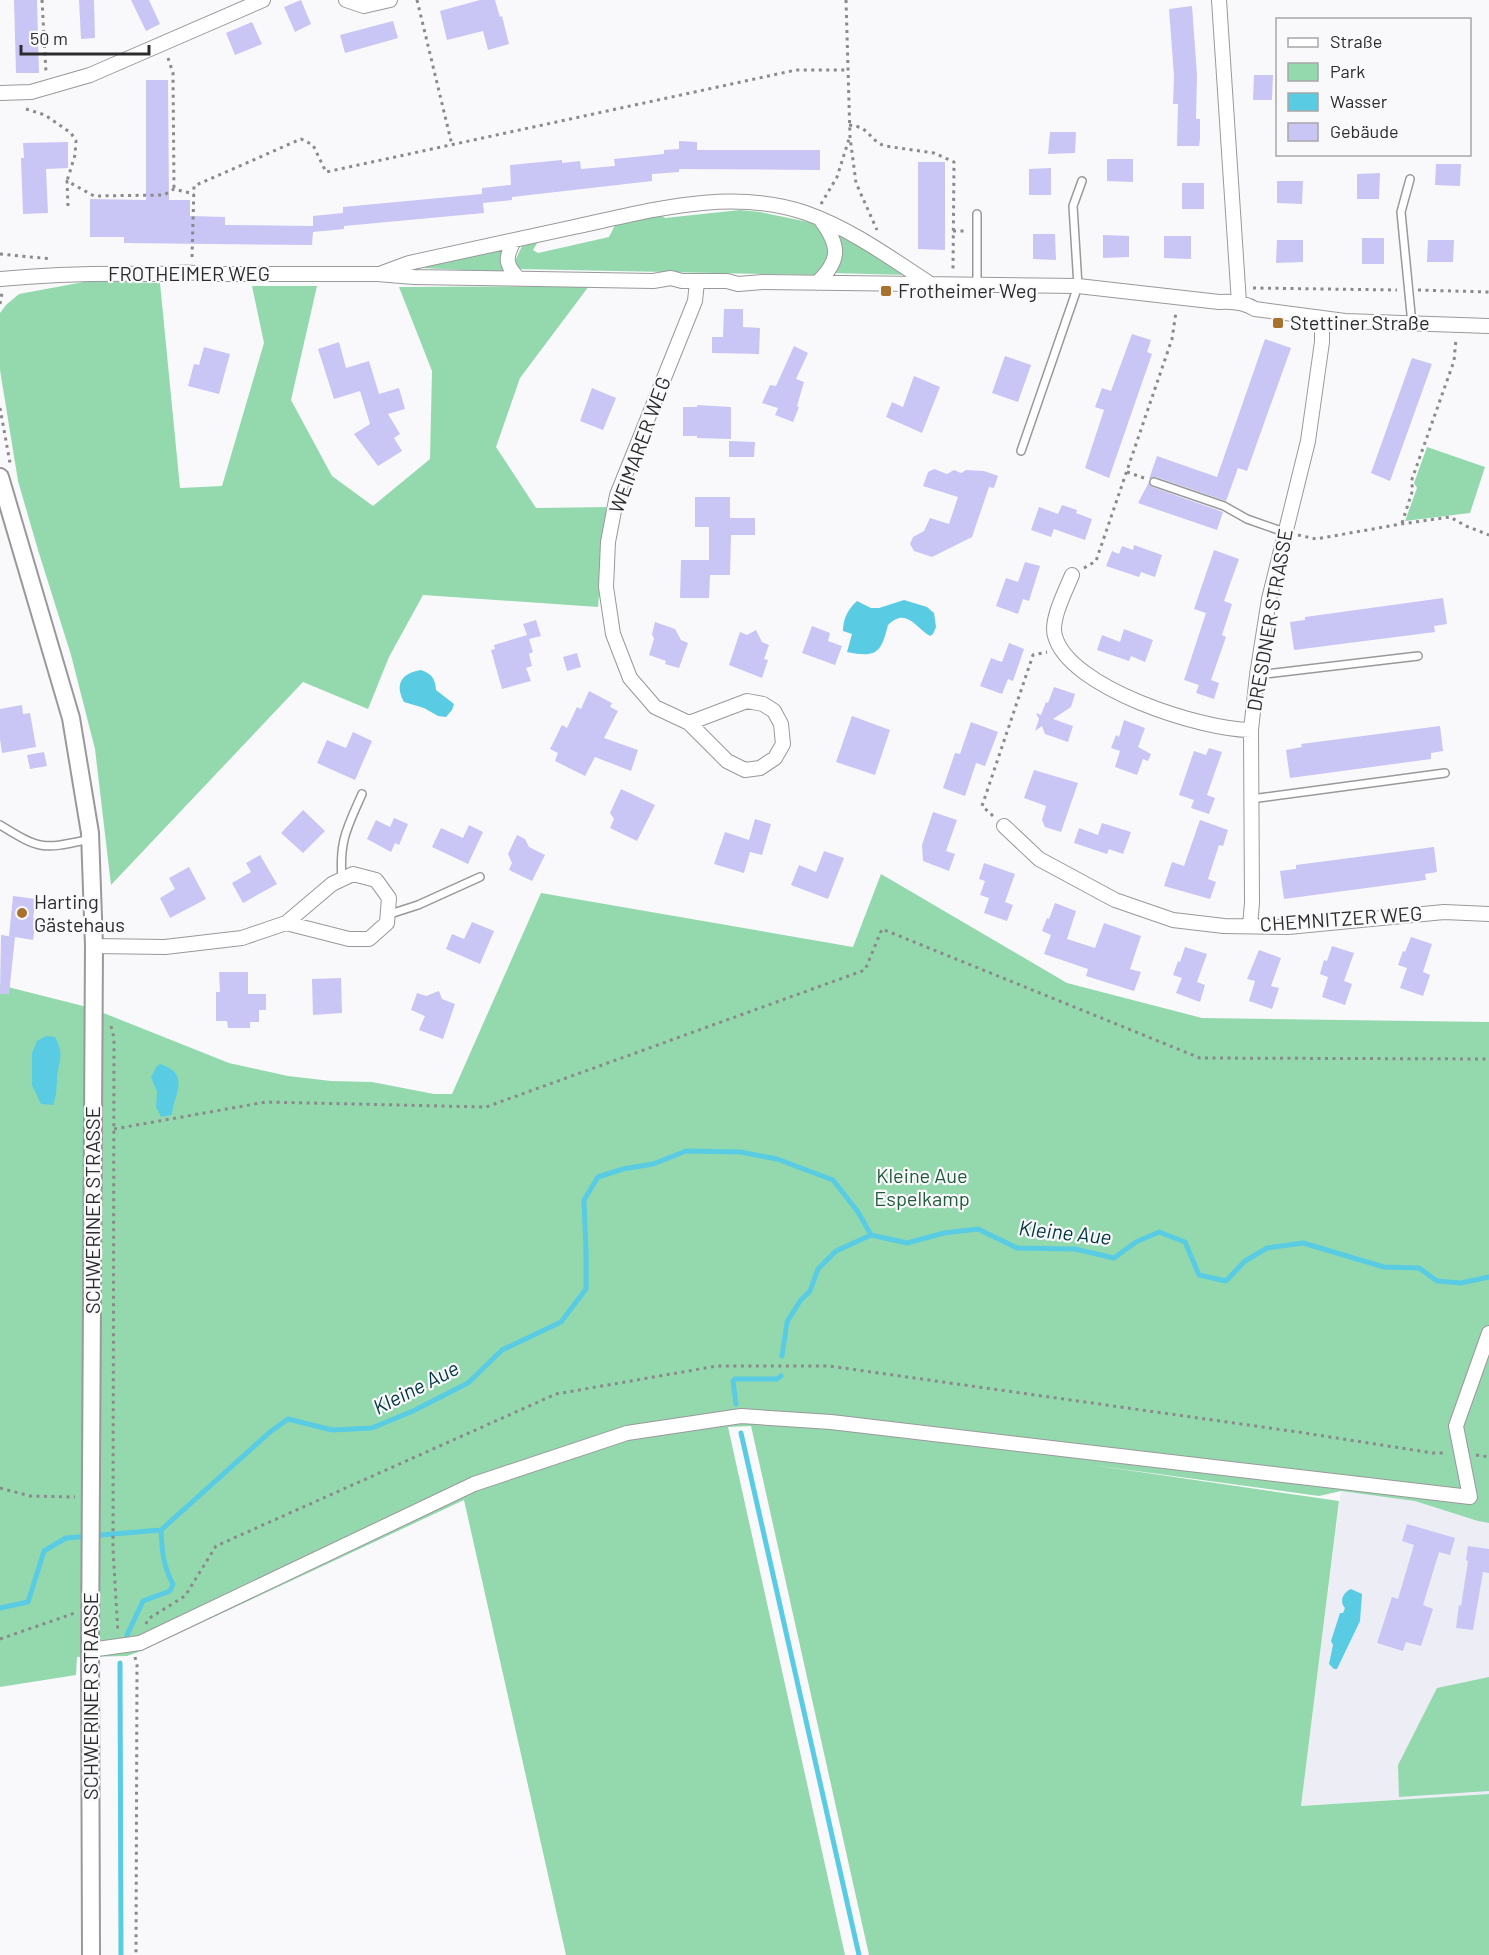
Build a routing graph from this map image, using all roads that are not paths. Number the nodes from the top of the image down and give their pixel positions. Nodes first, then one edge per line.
1 (263, 0) edge
2 (346, 0) edge
3 (390, 0) edge
4 (1219, 0) edge
5 (0, 93) edge
6 (1410, 179) dead end
7 (1082, 181) dead end
8 (977, 214) dead end
9 (820, 215) junction
10 (514, 241) junction
11 (377, 274) junction
12 (518, 278) junction
13 (0, 279) edge
14 (697, 282) junction
15 (817, 283) junction
16 (929, 284) junction
17 (977, 284) junction
18 (1078, 286) junction
19 (1239, 303) junction
20 (1323, 318) junction
21 (1412, 324) junction
22 (1489, 326) edge
23 (1021, 452) dead end
24 (0, 477) edge
25 (1154, 482) road end
26 (1284, 532) junction
27 (1072, 575) road end
28 (1418, 656) dead end
29 (1257, 675) junction
30 (689, 723) junction
31 (1251, 730) junction
32 (1445, 773) dead end
33 (362, 794) dead end
34 (1251, 799) junction
35 (0, 825) edge
36 (1004, 826) road end
37 (91, 839) junction
38 (480, 878) dead end
39 (342, 879) junction
40 (1489, 914) edge
41 (387, 915) junction
42 (286, 922) junction
43 (1250, 926) junction
44 (94, 946) junction
45 (1489, 1333) edge
46 (90, 1650) junction
47 (91, 1955) edge

1 - 5 street
2 - 3 street
4 - 19 street
6 - 21 lane
7 - 18 lane
8 - 17 lane
9 - 10 street, FROTHEIMER WEG
9 - 15 street
9 - 16 street, FROTHEIMER WEG
10 - 11 street, FROTHEIMER WEG
10 - 12 street
11 - 12 street, FROTHEIMER WEG
11 - 13 street, FROTHEIMER WEG
12 - 14 street, FROTHEIMER WEG
14 - 15 street, FROTHEIMER WEG
14 - 30 street, WEIMARER WEG
15 - 16 street, FROTHEIMER WEG
16 - 17 street, FROTHEIMER WEG
17 - 18 street, FROTHEIMER WEG
18 - 19 street, FROTHEIMER WEG
18 - 23 lane
19 - 20 street, FROTHEIMER WEG
20 - 21 street, FROTHEIMER WEG
20 - 26 street, DRESDNER STRASSE
21 - 22 street, FROTHEIMER WEG
24 - 37 street, SCHWERINER STRASSE
25 - 26 lane
26 - 29 street, DRESDNER STRASSE
27 - 31 street
28 - 29 lane
29 - 31 street, DRESDNER STRASSE
30 - 30 street, WEIMARER WEG
31 - 34 street, DRESDNER STRASSE
32 - 34 lane
33 - 39 lane
34 - 43 street, DRESDNER STRASSE
35 - 37 lane
36 - 43 street, CHEMNITZER WEG
37 - 44 street, SCHWERINER STRASSE
38 - 41 lane
39 - 41 street
39 - 42 street
40 - 43 street, CHEMNITZER WEG
41 - 42 street
42 - 44 street
44 - 46 street, SCHWERINER STRASSE
45 - 46 street
46 - 47 street, SCHWERINER STRASSE

